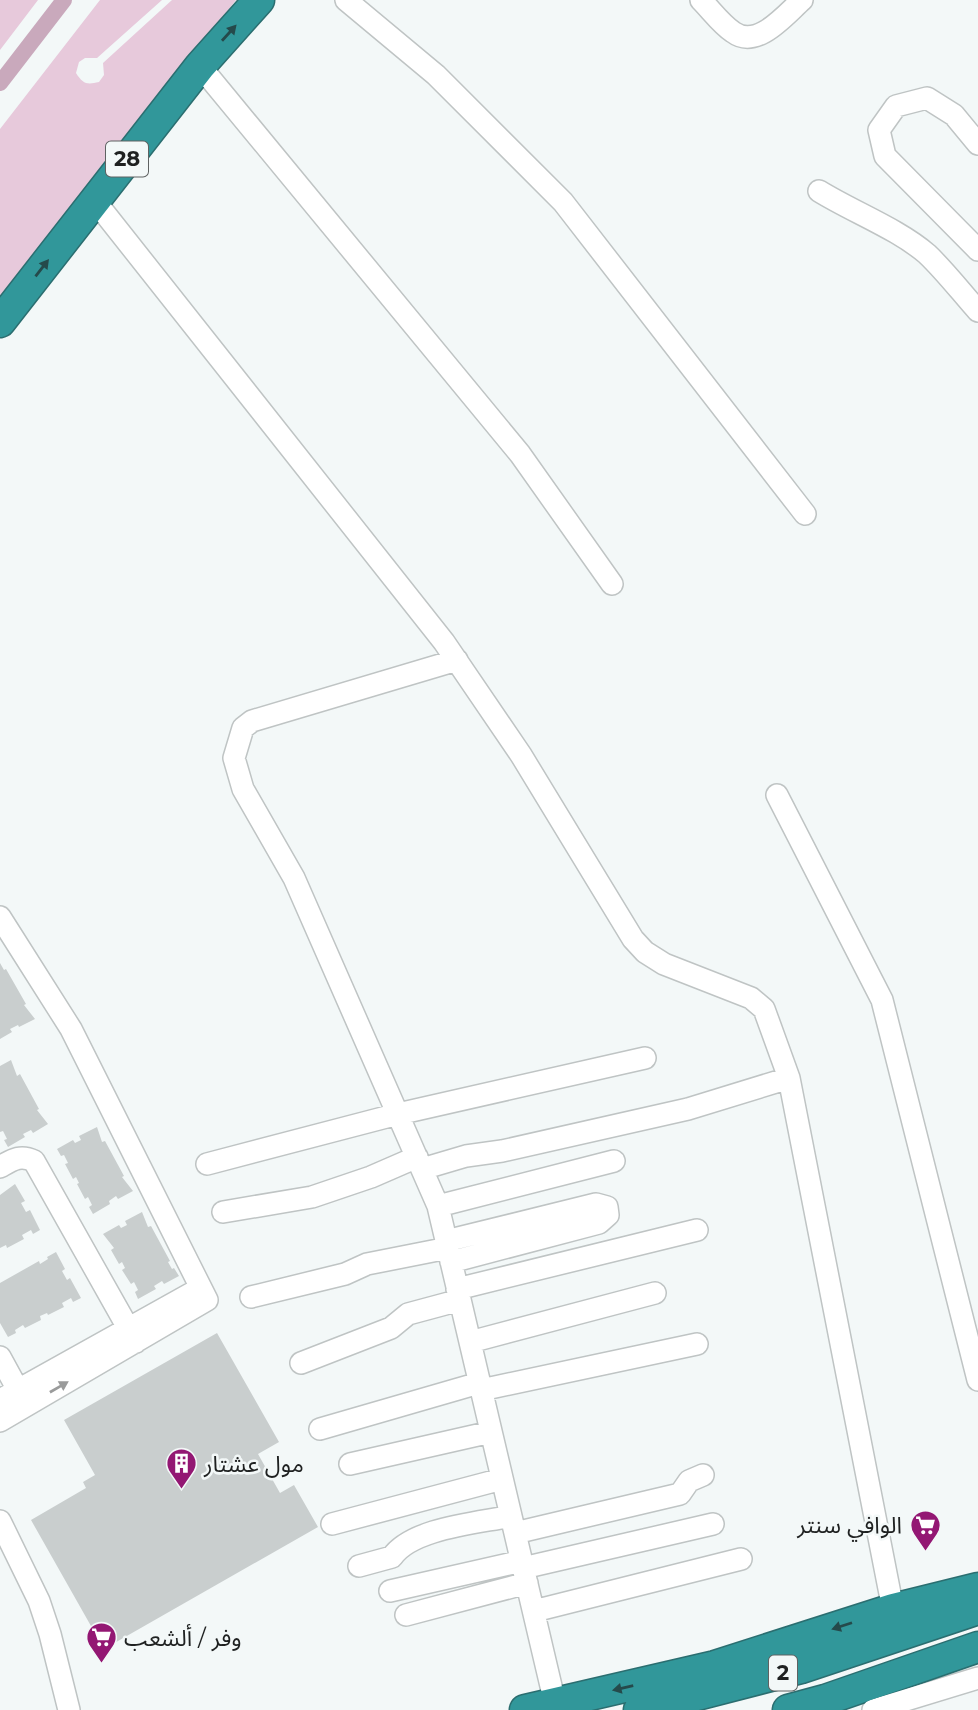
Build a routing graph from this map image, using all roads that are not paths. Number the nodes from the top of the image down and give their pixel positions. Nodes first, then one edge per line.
1 (259, 0) edge
2 (346, 0) edge
3 (701, 0) edge
4 (802, 0) edge
5 (200, 66) junction
6 (978, 144) edge
7 (819, 191) dead end
8 (95, 201) junction
9 (978, 250) edge
10 (978, 311) edge
11 (0, 322) edge
12 (805, 514) dead end
13 (612, 583) dead end
14 (457, 660) junction
15 (777, 795) dead end
16 (0, 917) edge
17 (645, 1058) dead end
18 (789, 1078) junction
19 (398, 1114) junction
20 (614, 1161) dead end
21 (419, 1163) junction
22 (207, 1164) dead end
23 (0, 1167) edge
24 (438, 1206) junction
25 (223, 1213) dead end
26 (697, 1230) dead end
27 (448, 1250) junction
28 (655, 1293) dead end
29 (458, 1294) junction
30 (251, 1297) dead end
31 (132, 1335) junction
32 (470, 1342) junction
33 (697, 1344) dead end
34 (0, 1357) edge
35 (301, 1363) dead end
36 (978, 1380) edge
37 (480, 1387) junction
38 (9, 1395) edge
39 (0, 1421) edge
40 (320, 1429) dead end
41 (491, 1432) junction
42 (350, 1464) dead end
43 (703, 1475) dead end
44 (502, 1479) junction
45 (0, 1521) edge
46 (332, 1524) dead end
47 (713, 1524) dead end
48 (513, 1525) junction
49 (741, 1559) dead end
50 (359, 1566) dead end
51 (524, 1571) junction
52 (978, 1588) edge
53 (390, 1591) dead end
54 (893, 1609) junction
55 (978, 1609) edge
56 (534, 1611) junction
57 (406, 1615) dead end
58 (978, 1627) edge
59 (927, 1636) junction
60 (978, 1647) edge
61 (978, 1678) edge
62 (555, 1703) junction
63 (902, 1706) edge
64 (69, 1710) edge
65 (525, 1710) edge
66 (639, 1710) edge
67 (710, 1710) edge
68 (788, 1710) edge
69 (873, 1710) edge

5 -> 1 highway, 28
2 - 12 street
3 - 4 street
5 - 8 highway, 28
5 - 13 street
6 - 9 street
7 - 10 street
11 -> 8 highway, 28
8 - 14 street
14 - 18 street
14 - 19 street
15 - 36 street
16 - 31 street
17 - 19 street
18 - 21 street
18 - 54 street
19 - 21 street
19 - 22 street
20 - 24 street
21 - 24 street
21 - 25 street
23 - 31 street
24 - 27 street
26 - 29 street
27 - 27 street
27 - 29 street
27 - 30 street
28 - 32 street
29 - 32 street
29 - 35 street
31 - 38 street
39 -> 31 street
32 - 37 street
33 - 37 street
34 - 38 street
37 - 40 street
37 - 41 street
41 - 42 street
41 - 44 street
43 - 48 street
44 - 46 street
44 - 48 street
45 - 64 street
47 - 51 street
48 - 50 street
48 - 51 street
49 - 56 street
51 - 53 street
51 - 56 street
51 - 57 street
52 - 54 highway
54 -> 62 highway
55 - 59 highway, 2
56 - 62 street
58 - 59 highway, 2
59 - 66 highway, 2
59 - 67 highway, 2
60 - 68 highway
61 - 63 street
62 - 65 highway
63 - 69 street

